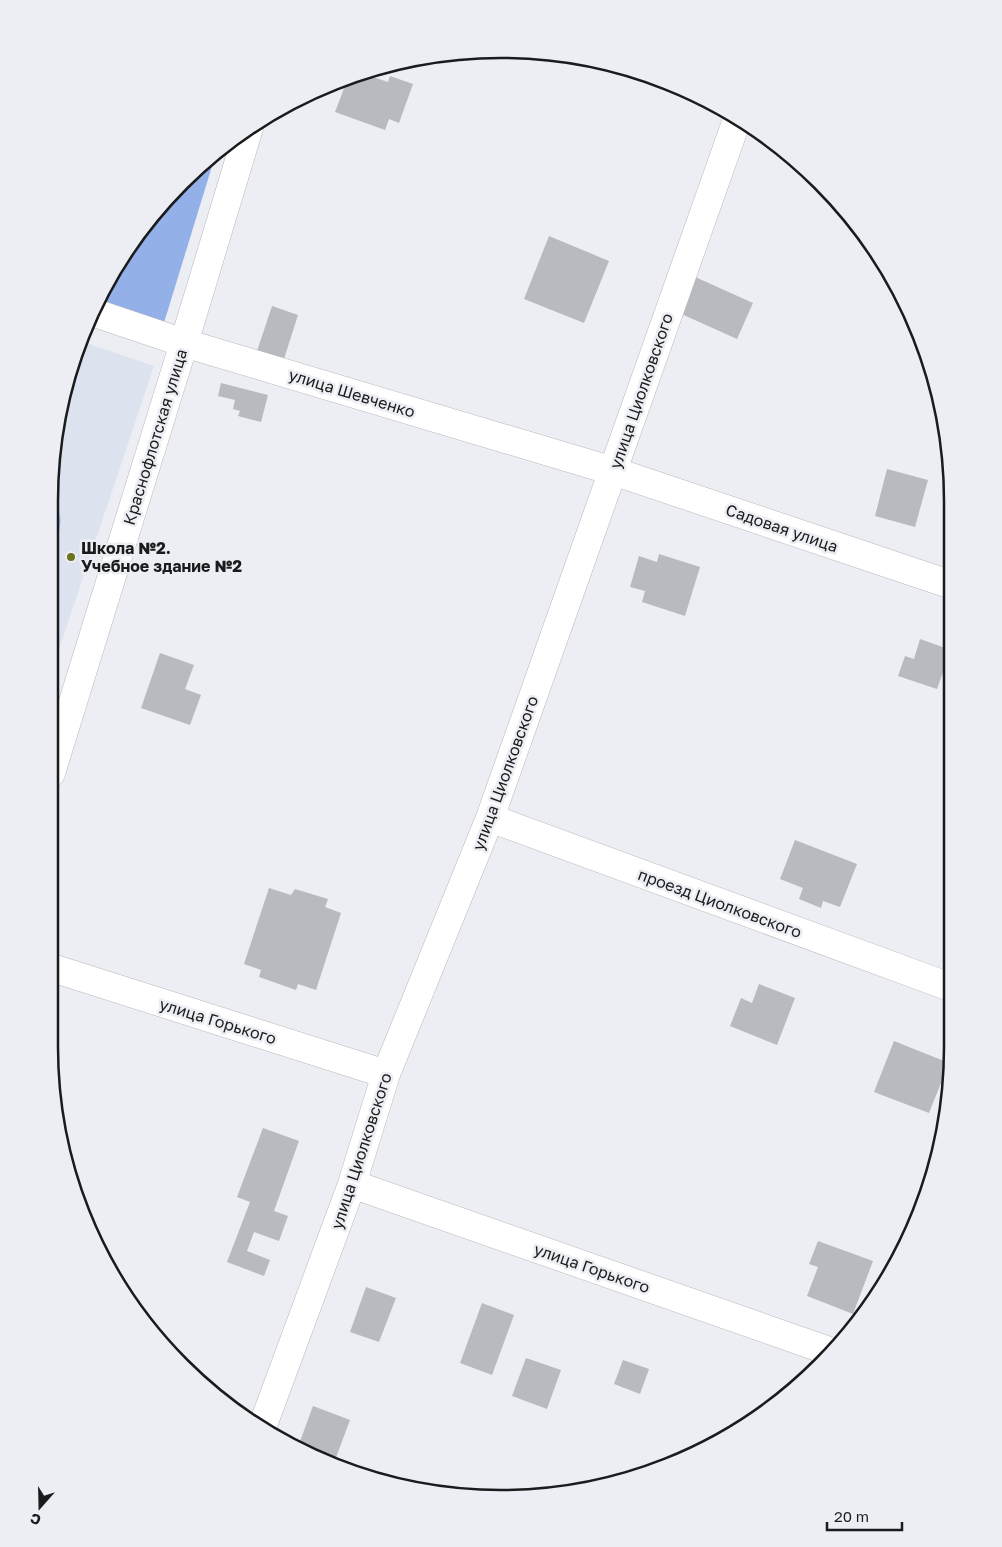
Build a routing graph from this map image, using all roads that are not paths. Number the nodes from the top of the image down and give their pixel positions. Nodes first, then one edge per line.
1 (735, 125) edge
2 (246, 138) edge
3 (99, 314) edge
4 (184, 343) junction
5 (613, 471) junction
6 (944, 582) edge
7 (58, 748) edge
8 (490, 818) junction
9 (58, 971) edge
10 (944, 985) edge
11 (386, 1074) junction
12 (352, 1184) junction
13 (824, 1349) edge
14 (265, 1421) edge

1 - 5 street, улица Циолковского
2 - 4 street, Краснофлотская улица
3 - 4 street, улица Шевченко
4 - 5 street, улица Шевченко
4 - 7 street, Краснофлотская улица
5 - 6 street, Садовая улица
5 - 8 street, улица Циолковского
8 - 10 street, проезд Циолковского
8 - 11 street, улица Циолковского
9 - 11 street, улица Горького
11 - 12 street, улица Циолковского
12 - 13 street, улица Горького
12 - 14 street, улица Циолковского

